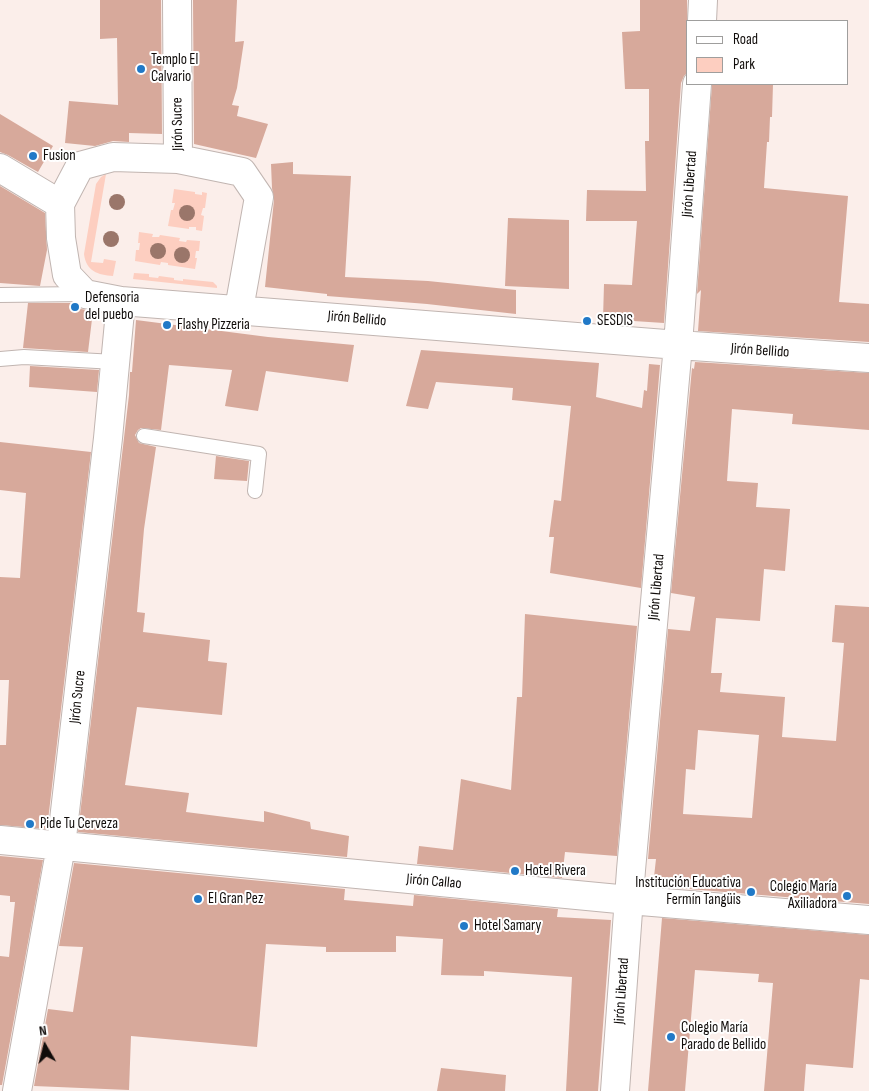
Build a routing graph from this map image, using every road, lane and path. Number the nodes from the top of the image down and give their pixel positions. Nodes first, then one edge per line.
1 (177, 0) edge
2 (703, 0) edge
3 (702, 20) edge
4 (697, 85) edge
5 (178, 159) junction
6 (0, 168) edge
7 (60, 204) junction
8 (0, 294) edge
9 (85, 294) junction
10 (121, 301) junction
11 (239, 309) junction
12 (678, 345) junction
13 (869, 358) edge
14 (0, 360) edge
15 (115, 362) junction
16 (144, 436) dead end
17 (255, 491) dead end
18 (0, 840) edge
19 (61, 846) junction
20 (629, 900) junction
21 (869, 920) edge
22 (17, 1091) edge
23 (615, 1091) edge

1 - 5 street, Jirón Sucre
2 - 3 street
4 - 12 street, Jirón Libertad
5 - 7 street
5 - 11 street, Jirón Sucre
6 - 7 street
7 - 9 street
8 - 9 lane
9 - 10 street, Jirón Bellido
10 - 11 street, Jirón Bellido
10 - 15 street, Jirón Sucre
11 - 12 street, Jirón Bellido
12 - 13 street, Jirón Bellido
12 - 20 street, Jirón Libertad
14 - 15 lane
15 - 19 street, Jirón Sucre
16 - 17 lane
18 - 19 street, Jirón Callao
19 - 20 street, Jirón Callao
19 - 22 street, Jirón Sucre
20 - 21 street, Jirón Callao
20 - 23 street, Jirón Libertad

